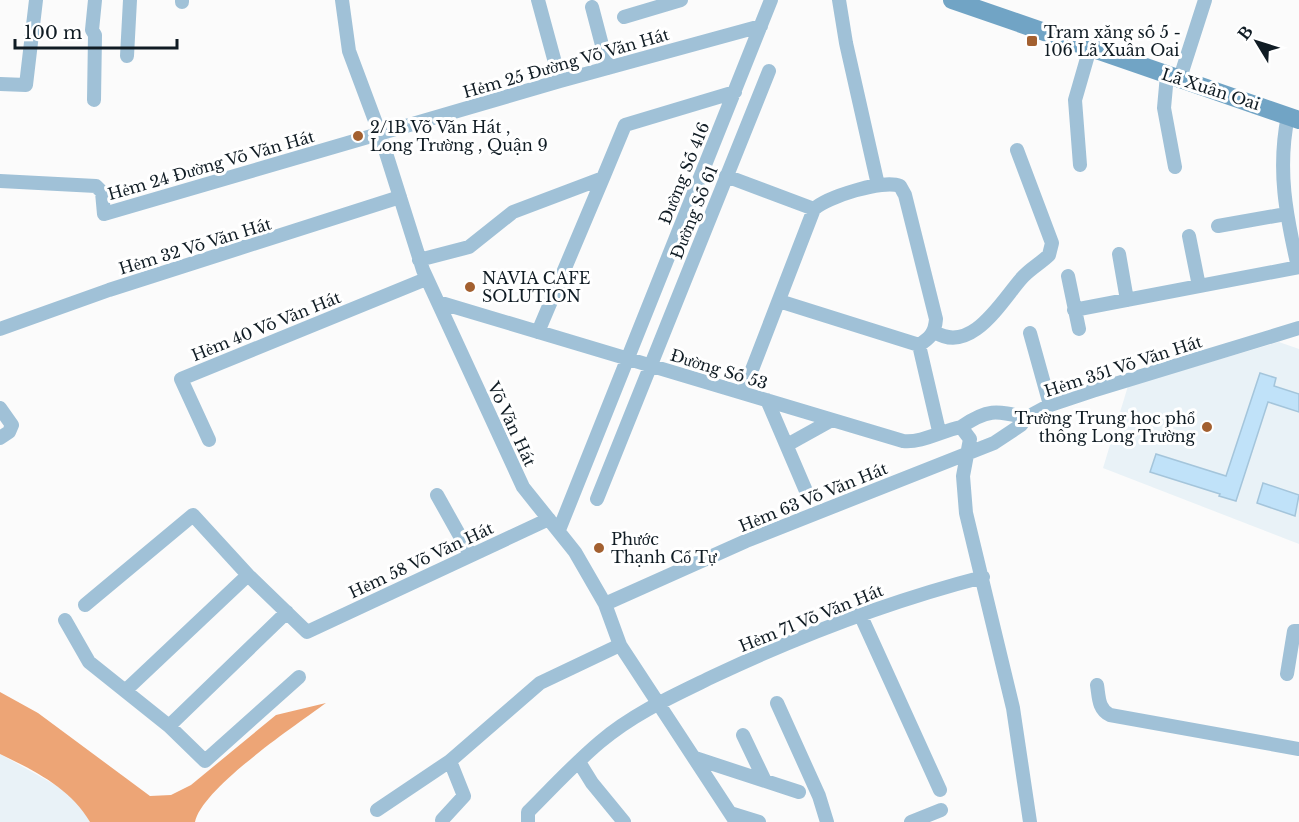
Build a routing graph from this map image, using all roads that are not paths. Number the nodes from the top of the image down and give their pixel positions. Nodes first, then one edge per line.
1 (36, 0) edge
2 (95, 0) edge
3 (130, 0) edge
4 (342, 0) edge
5 (538, 0) edge
6 (681, 0) edge
7 (771, 0) edge
8 (839, 0) edge
9 (952, 0) edge
10 (1205, 0) edge
11 (592, 7) dead end
12 (624, 17) dead end
13 (761, 26) junction
14 (1090, 48) junction
15 (127, 56) dead end
16 (608, 68) junction
17 (769, 71) dead end
18 (1173, 78) junction
19 (560, 81) junction
20 (0, 84) edge
21 (735, 92) junction
22 (94, 100) dead end
23 (1294, 118) edge
24 (380, 134) junction
25 (1017, 150) dead end
26 (1080, 165) dead end
27 (1175, 167) dead end
28 (726, 176) junction
29 (603, 178) junction
30 (0, 181) edge
31 (878, 185) junction
32 (400, 197) junction
33 (813, 209) junction
34 (1286, 214) junction
35 (1218, 226) dead end
36 (1189, 236) dead end
37 (1119, 254) dead end
38 (419, 260) junction
39 (1299, 267) edge
40 (1068, 276) dead end
41 (426, 279) junction
42 (1199, 286) junction
43 (1127, 300) junction
44 (778, 301) junction
45 (438, 302) junction
46 (1074, 310) junction
47 (1299, 328) edge
48 (0, 329) edge
49 (1078, 329) dead end
50 (538, 332) junction
51 (935, 332) junction
52 (1029, 333) dead end
53 (919, 345) junction
54 (626, 358) junction
55 (650, 365) junction
56 (743, 393) junction
57 (768, 400) junction
58 (1050, 405) junction
59 (0, 408) edge
60 (1026, 418) junction
61 (832, 420) junction
62 (960, 427) junction
63 (939, 431) junction
64 (0, 438) edge
65 (209, 440) dead end
66 (787, 445) junction
67 (969, 454) junction
68 (806, 491) dead end
69 (437, 495) dead end
70 (597, 500) dead end
71 (554, 525) junction
72 (471, 554) junction
73 (248, 575) junction
74 (983, 577) junction
75 (605, 604) junction
76 (85, 605) dead end
77 (286, 612) junction
78 (860, 614) junction
79 (65, 620) dead end
80 (1299, 632) edge
81 (620, 645) junction
82 (1287, 674) dead end
83 (298, 677) dead end
84 (1097, 685) dead end
85 (126, 690) junction
86 (777, 703) dead end
87 (656, 704) junction
88 (169, 726) junction
89 (743, 735) dead end
90 (1299, 749) edge
91 (695, 758) junction
92 (450, 761) junction
93 (579, 762) junction
94 (765, 781) junction
95 (940, 790) dead end
96 (799, 792) dead end
97 (377, 810) dead end
98 (941, 810) dead end
99 (733, 818) edge
100 (442, 820) dead end
101 (528, 822) edge
102 (624, 822) edge
103 (759, 822) edge
104 (827, 822) edge
105 (911, 822) edge
106 (1030, 822) edge

1 - 20 street
2 - 22 street
3 - 15 street
4 - 24 street, Võ Văn Hát
5 - 19 street
6 - 12 street
7 - 13 street, Đường Số 416
8 - 31 street
9 - 14 main road, Lã Xuân Oai
10 - 18 street
11 - 16 street
13 - 16 street, Hẻm 25 Đường Võ Văn Hát
13 - 21 street, Đường Số 416
14 - 18 main road, Lã Xuân Oai
14 - 26 street
16 - 19 street, Hẻm 25 Đường Võ Văn Hát
17 - 28 street, Đường Số 61
18 - 23 main road, Lã Xuân Oai
18 - 27 street
19 - 24 street, Hẻm 25 Đường Võ Văn Hát
21 - 29 street
21 - 54 street, Đường Số 416
23 - 34 street
24 - 30 street, Hẻm 24 Đường Võ Văn Hát
24 - 32 street, Võ Văn Hát
25 - 51 street
28 - 33 street
28 - 55 street, Đường Số 61
29 - 38 street
29 - 50 street
31 - 33 street
31 - 51 street
32 - 38 street, Võ Văn Hát
32 - 48 street, Hẻm 32 Võ Văn Hát
33 - 44 street
34 - 35 street
34 - 39 street
36 - 42 street
37 - 43 street
38 - 41 street, Võ Văn Hát
39 - 42 street
40 - 46 street
41 - 45 street, Võ Văn Hát
41 - 65 street, Hẻm 40 Võ Văn Hát
42 - 43 street
43 - 46 street
44 - 53 street
44 - 56 street
45 - 50 street, Đường Số 53
45 - 71 street, Võ Văn Hát
46 - 49 street
47 - 58 street, Hẻm 351 Võ Văn Hát
50 - 54 street, Đường Số 53
51 - 53 street
52 - 58 street
53 - 63 street
54 - 55 street, Đường Số 53
54 - 71 street, Đường Số 416
55 - 56 street, Đường Số 53
55 - 70 street, Đường Số 61
56 - 57 street, Đường Số 53
57 - 61 street, Đường Số 53
57 - 66 street
58 - 60 street, Hẻm 351 Võ Văn Hát
59 - 64 street
60 - 62 street
60 - 67 street, Hẻm 351 Võ Văn Hát
61 - 63 street, Đường Số 53
61 - 66 street
62 - 63 street, Đường Số 53
62 - 67 street
66 - 68 street
67 - 74 street
67 - 75 street, Hẻm 63 Võ Văn Hát
69 - 72 street
71 - 72 street, Hẻm 58 Võ Văn Hát
71 - 75 street, Võ Văn Hát
72 - 77 street, Hẻm 58 Võ Văn Hát
73 - 76 street
73 - 77 street
73 - 85 street
74 - 78 street, Hẻm 71 Võ Văn Hát
74 - 106 street
75 - 81 street, Võ Văn Hát
77 - 88 street
78 - 87 street, Hẻm 71 Võ Văn Hát
78 - 95 street
79 - 85 street
80 - 82 street
81 - 87 street, Võ Văn Hát
81 - 92 street
83 - 88 street
84 - 90 street
85 - 88 street
86 - 104 street
87 - 91 street, Võ Văn Hát
87 - 93 street, Hẻm 71 Võ Văn Hát
89 - 94 street
91 - 94 street
91 - 99 street, Võ Văn Hát
92 - 97 street
92 - 100 street
93 - 101 street, Hẻm 71 Võ Văn Hát
93 - 102 street
94 - 96 street
98 - 105 street
99 - 103 street

